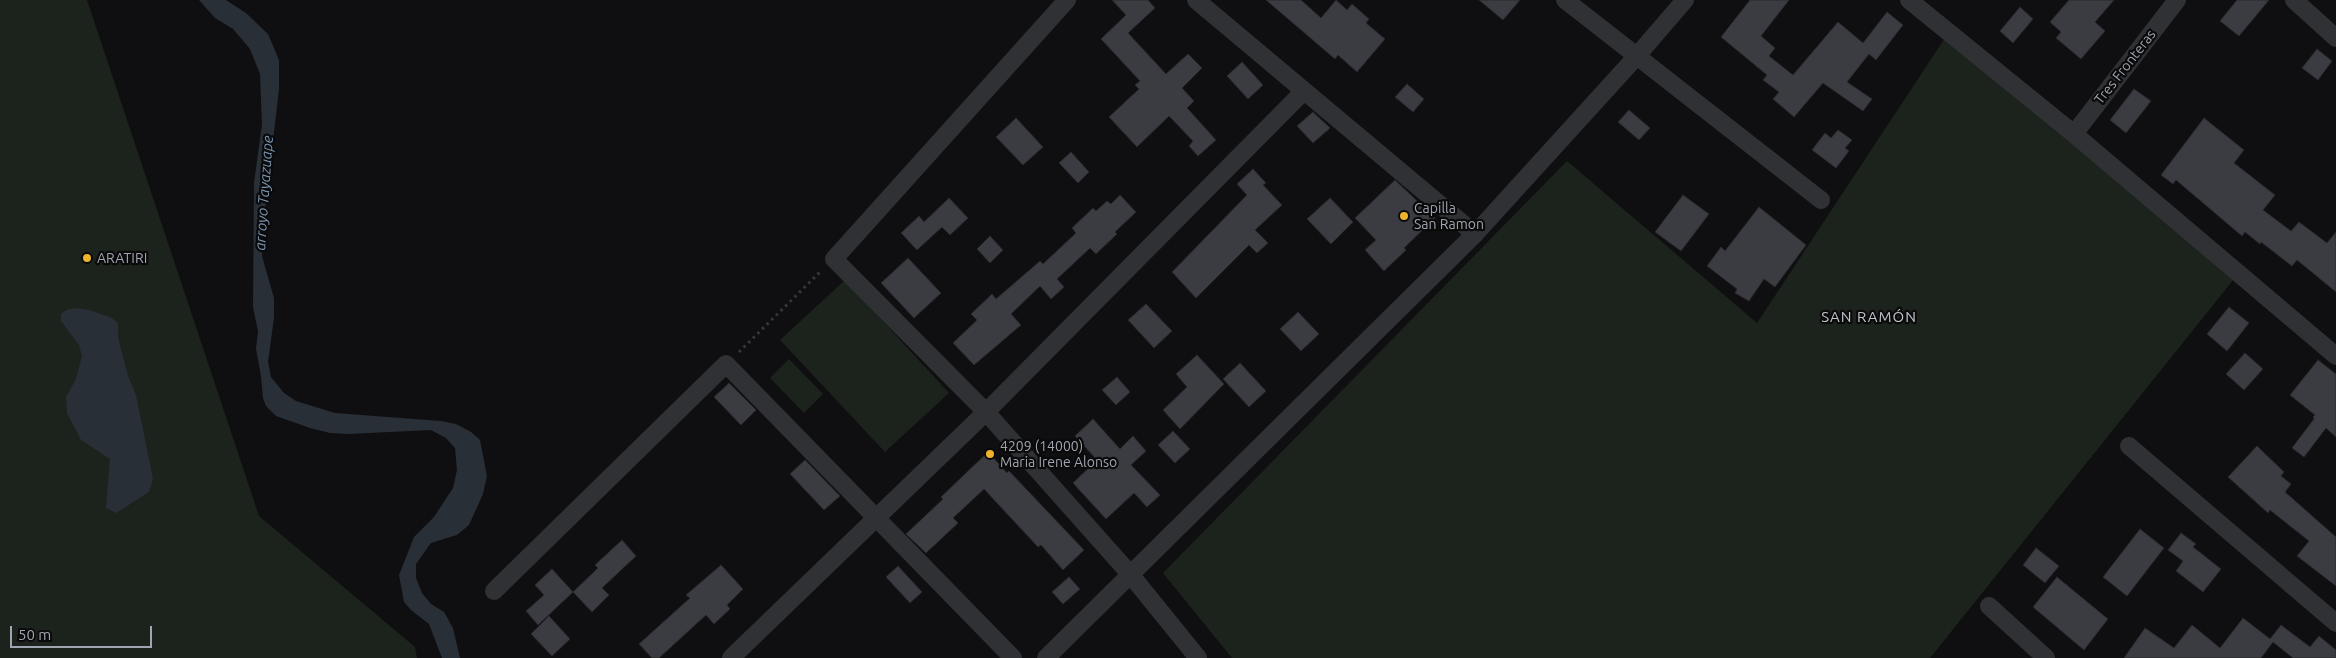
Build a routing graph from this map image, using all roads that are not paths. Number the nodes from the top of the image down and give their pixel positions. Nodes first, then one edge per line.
1 (1067, 0) edge
2 (1196, 0) edge
3 (1565, 0) edge
4 (1685, 0) edge
5 (1909, 0) edge
6 (2177, 0) edge
7 (2294, 0) edge
8 (2336, 38) edge
9 (1636, 57) junction
10 (1304, 91) junction
11 (2074, 134) junction
12 (1821, 200) dead end
13 (1474, 234) junction
14 (2336, 356) edge
15 (986, 412) junction
16 (2129, 446) dead end
17 (877, 517) junction
18 (1130, 574) junction
19 (494, 591) dead end
20 (1989, 606) dead end
21 (2336, 623) edge
22 (731, 658) edge
23 (1014, 658) edge
24 (1046, 658) edge
25 (1198, 658) edge
26 (2046, 658) edge

1 - 15 street
2 - 10 street
3 - 9 street
4 - 9 street
5 - 11 street
6 - 11 street, Tres Fronteras
7 - 8 street
9 - 12 street
9 - 13 street
10 - 13 street
10 - 15 street
11 - 14 street
13 - 18 street
15 - 17 street
15 - 18 street
16 - 21 street
17 - 19 street
17 - 22 street
17 - 23 street
18 - 24 street
18 - 25 street
20 - 26 street

